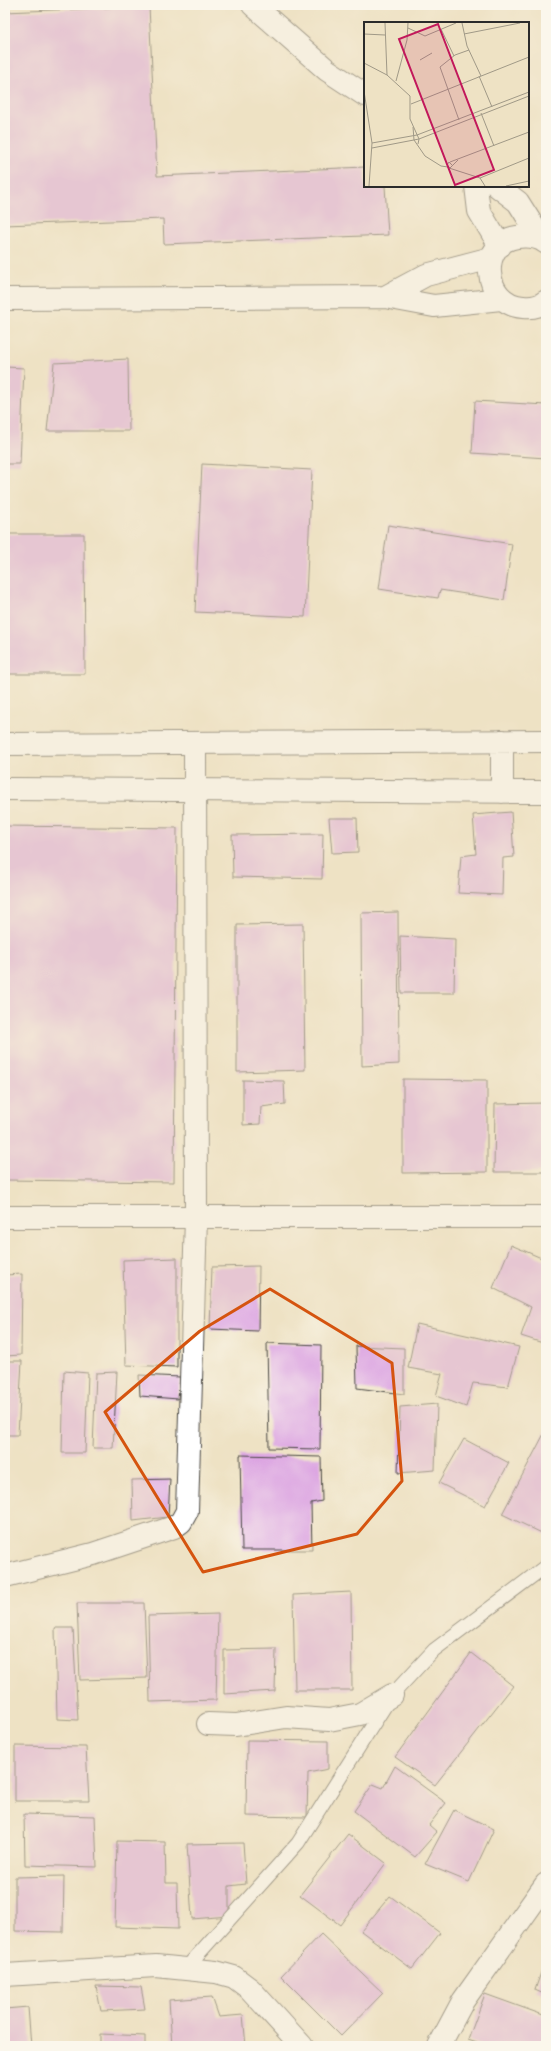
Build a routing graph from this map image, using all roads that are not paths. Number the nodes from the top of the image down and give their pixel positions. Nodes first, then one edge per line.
1 (253, 5) edge
2 (364, 94) edge
3 (476, 187) edge
4 (498, 187) edge
5 (544, 242) edge
6 (496, 252) junction
7 (385, 297) junction
8 (5, 299) edge
9 (501, 299) junction
10 (545, 302) edge
11 (502, 741) junction
12 (546, 741) edge
13 (195, 743) junction
14 (5, 744) edge
15 (5, 789) edge
16 (195, 791) junction
17 (502, 792) junction
18 (546, 792) edge
19 (5, 1217) edge
20 (196, 1218) junction
21 (546, 1218) edge
22 (546, 1566) edge
23 (5, 1576) edge
24 (392, 1695) junction
25 (208, 1724) dead end
26 (546, 1884) edge
27 (185, 1969) junction
28 (5, 1975) edge
29 (302, 2046) edge
30 (439, 2046) edge

1 - 2 street
3 - 6 street
4 - 5 street
5 - 6 street
6 - 7 street
6 - 9 street
7 - 8 street
7 - 9 street
9 - 10 street
11 - 12 street
11 - 13 street
11 - 17 street
13 - 14 street
13 - 16 street
15 - 16 street
16 - 17 street
16 - 20 street
17 - 18 street
19 - 20 street
20 - 21 street
20 - 23 street
22 - 24 lane
24 - 25 street
24 - 27 lane
26 - 30 street
27 - 28 street
27 - 29 street

